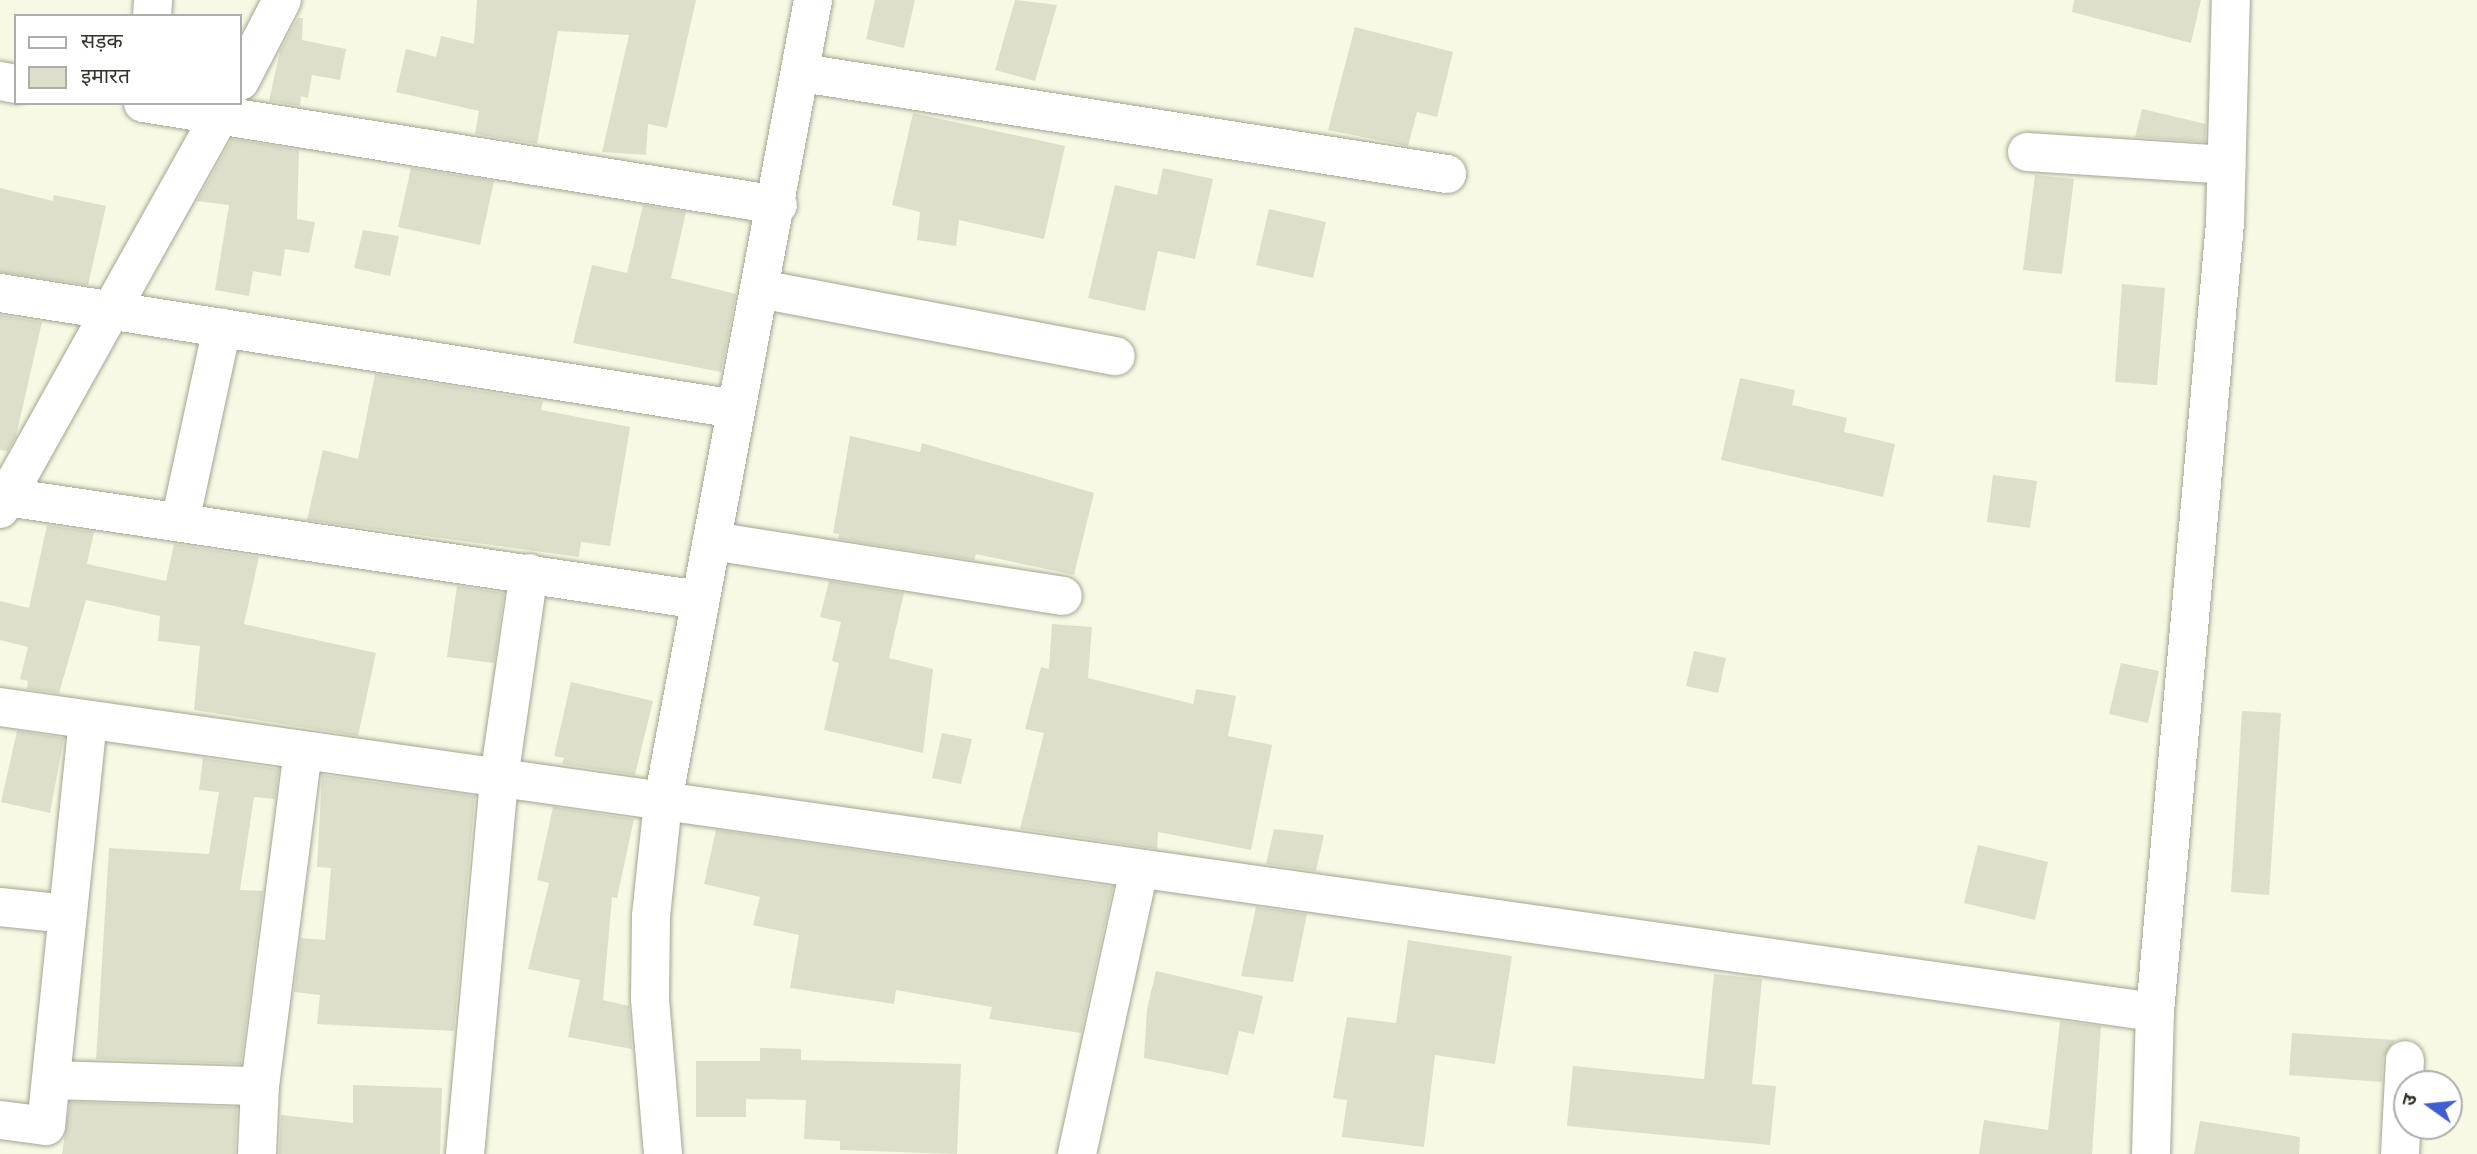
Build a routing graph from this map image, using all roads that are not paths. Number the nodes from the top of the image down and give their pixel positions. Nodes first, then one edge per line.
1 (282, 0) edge
2 (813, 0) edge
3 (2231, 0) edge
4 (802, 74) junction
5 (242, 77) edge
6 (170, 105) edge
7 (224, 109) edge
8 (2027, 152) dead end
9 (2227, 165) junction
10 (1447, 174) dead end
11 (778, 205) junction
12 (760, 289) junction
13 (0, 293) edge
14 (114, 308) junction
15 (222, 327) junction
16 (1116, 356) dead end
17 (736, 409) junction
18 (2, 501) edge
19 (180, 522) junction
20 (712, 541) junction
21 (529, 573) junction
22 (1063, 596) dead end
23 (700, 600) junction
24 (0, 707) edge
25 (88, 720) junction
26 (303, 751) junction
27 (499, 778) junction
28 (663, 801) junction
29 (1139, 869) junction
30 (0, 907) edge
31 (68, 914) junction
32 (2155, 1012) junction
33 (2405, 1060) dead end
34 (52, 1080) junction
35 (260, 1086) junction
36 (0, 1120) edge
37 (257, 1154) edge
38 (466, 1154) edge
39 (663, 1154) edge
40 (1077, 1154) edge
41 (2151, 1154) edge
42 (2400, 1154) edge

1 - 5 street
2 - 4 street
3 - 9 street
4 - 10 street
4 - 11 street
6 - 7 street
7 - 11 street
7 - 14 street
8 - 9 street
9 - 32 street
11 - 12 street
12 - 16 street
12 - 17 street
13 - 14 street
14 - 15 street
14 - 18 street
15 - 17 street
15 - 19 street
17 - 20 street
18 - 19 street
19 - 21 street
20 - 22 street
20 - 23 street
21 - 23 street
21 - 27 street
23 - 28 street
24 - 25 street
25 - 26 street
25 - 31 street
26 - 27 street
26 - 35 street
27 - 28 street
27 - 38 street
28 - 29 street
28 - 39 street
29 - 32 street
29 - 40 street
30 - 31 street
31 - 34 street
32 - 41 street
33 - 42 street
34 - 35 street
34 - 36 street
35 - 37 street

